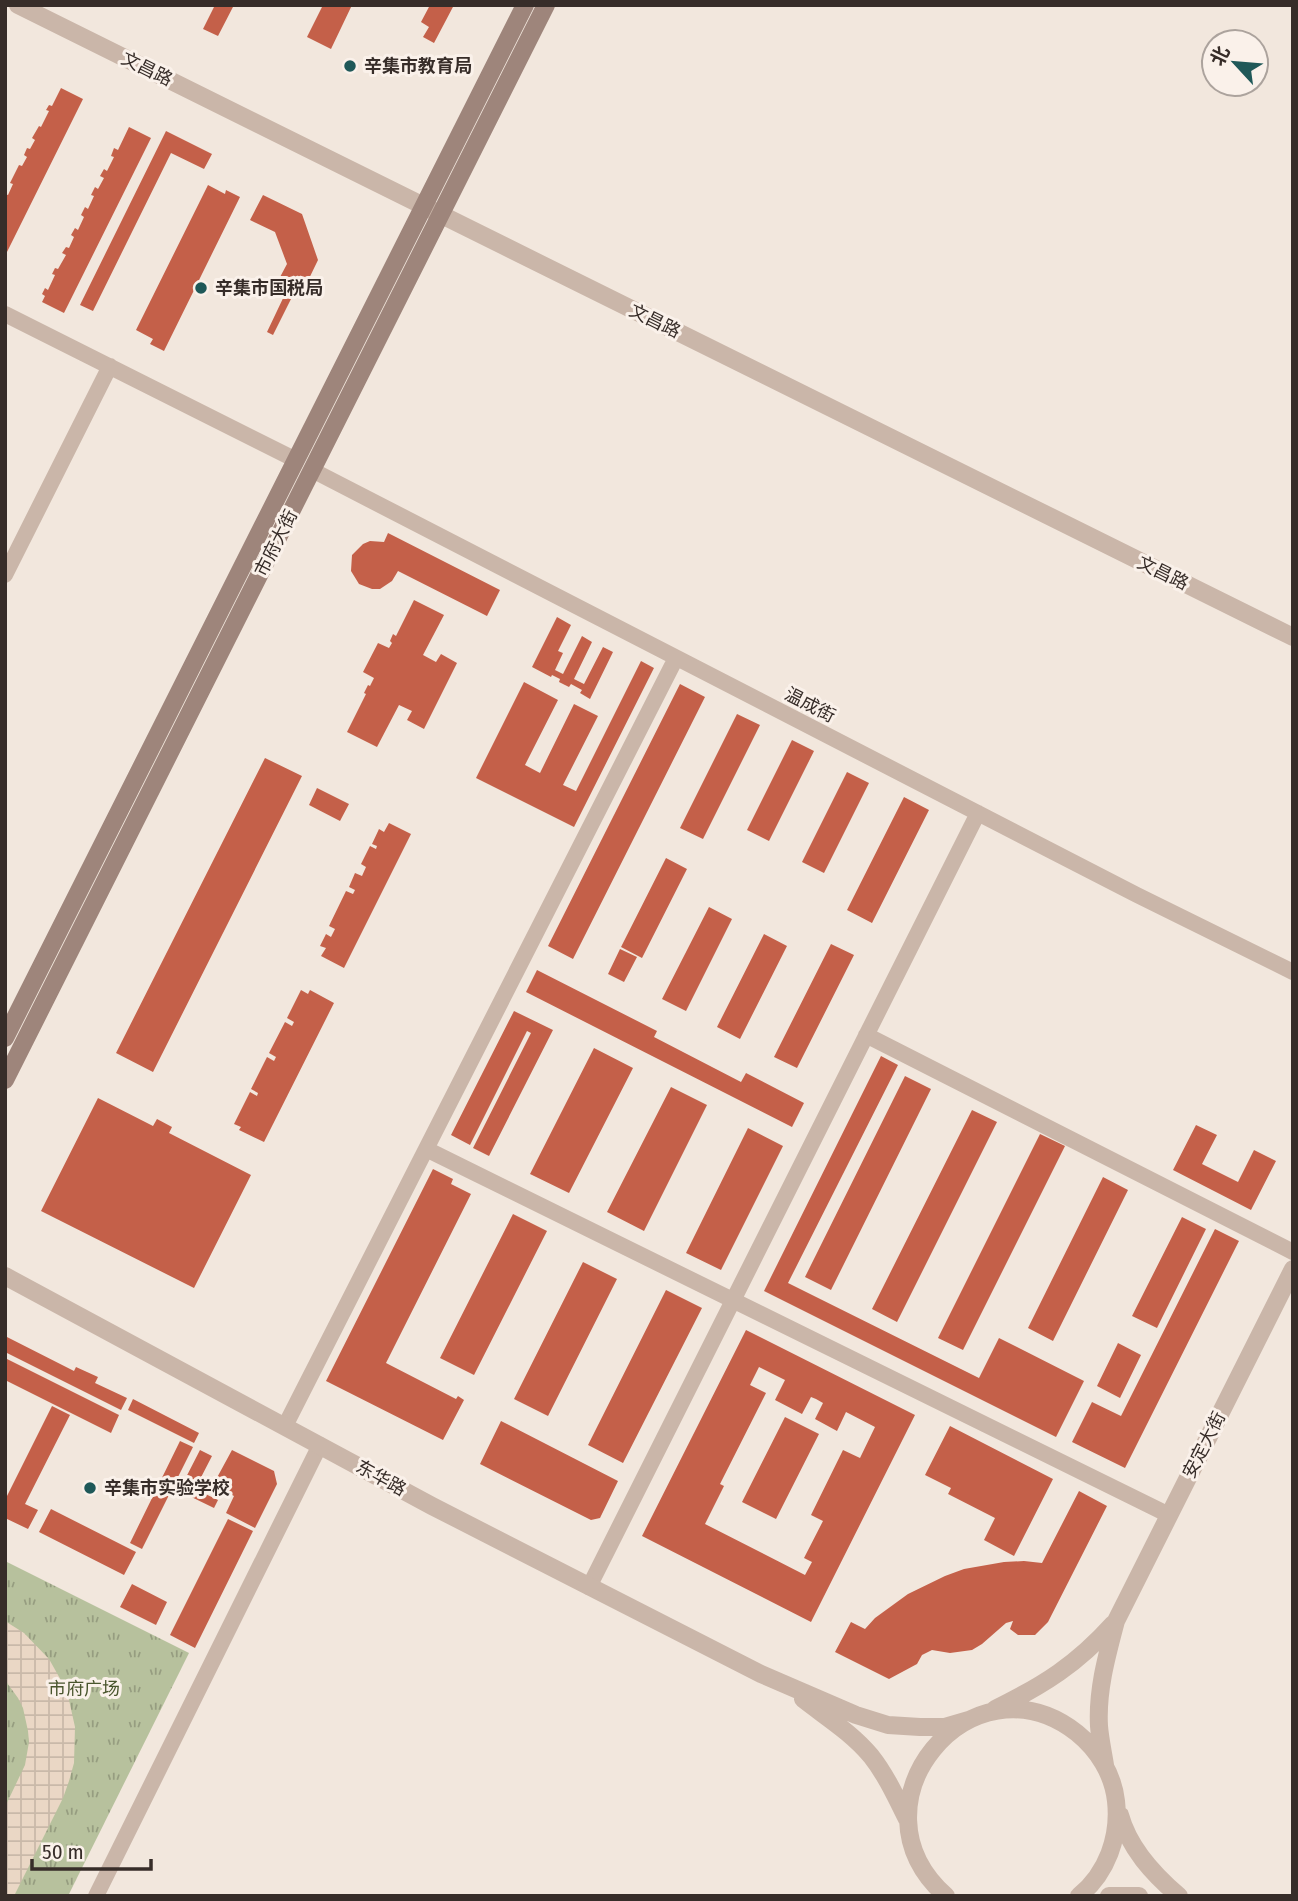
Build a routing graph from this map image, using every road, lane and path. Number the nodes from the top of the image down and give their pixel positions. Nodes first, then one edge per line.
1 (18, 5) edge
2 (525, 5) edge
3 (546, 5) edge
4 (424, 206) junction
5 (440, 215) junction
6 (5, 314) edge
7 (110, 366) junction
8 (296, 460) junction
9 (312, 470) junction
10 (5, 575) edge
11 (1293, 637) edge
12 (676, 658) junction
13 (978, 813) junction
14 (1293, 972) edge
15 (866, 1035) junction
16 (5, 1038) edge
17 (5, 1080) edge
18 (426, 1149) junction
19 (1293, 1252) edge
20 (1293, 1269) edge
21 (5, 1276) edge
22 (733, 1300) junction
23 (285, 1426) junction
24 (320, 1445) junction
25 (1169, 1515) junction
26 (589, 1587) junction
27 (1116, 1621) junction
28 (761, 1674) junction
29 (976, 1718) junction
30 (1105, 1765) junction
31 (1116, 1797) junction
32 (909, 1823) junction
33 (921, 1865) junction
34 (96, 1896) edge
35 (928, 1896) edge
36 (946, 1896) edge
37 (1079, 1896) edge
38 (1109, 1896) edge
39 (1139, 1896) edge
40 (1179, 1896) edge

1 - 4 street, 文昌路
2 - 4 main road, 市府大街
3 - 5 main road, 市府大街
4 - 5 street, 文昌路
4 - 8 main road, 市府大街
5 - 9 main road, 市府大街
5 - 11 street, 文昌路
6 - 7 street
7 - 8 street
7 - 10 street
8 - 16 main road, 市府大街
9 - 12 street, 温成街
9 - 17 main road, 市府大街
12 - 13 street, 温成街
12 - 18 street
13 - 14 street, 温成街
13 - 15 street
15 - 19 street
15 - 22 street
18 - 22 street
18 - 23 street
20 - 25 street, 安定大街
21 - 23 street, 东华路
22 - 25 street
22 - 26 street
23 - 24 street, 东华路
24 - 26 street, 东华路
24 - 34 street
25 - 27 street, 安定大街
26 - 28 street, 东华路
27 - 29 street
27 - 30 street
28 - 29 street
28 - 32 street
29 - 30 street
29 - 32 street
30 - 31 street
31 - 37 street
31 - 40 street
32 - 33 street
33 - 35 street
33 - 36 street
38 - 39 street

